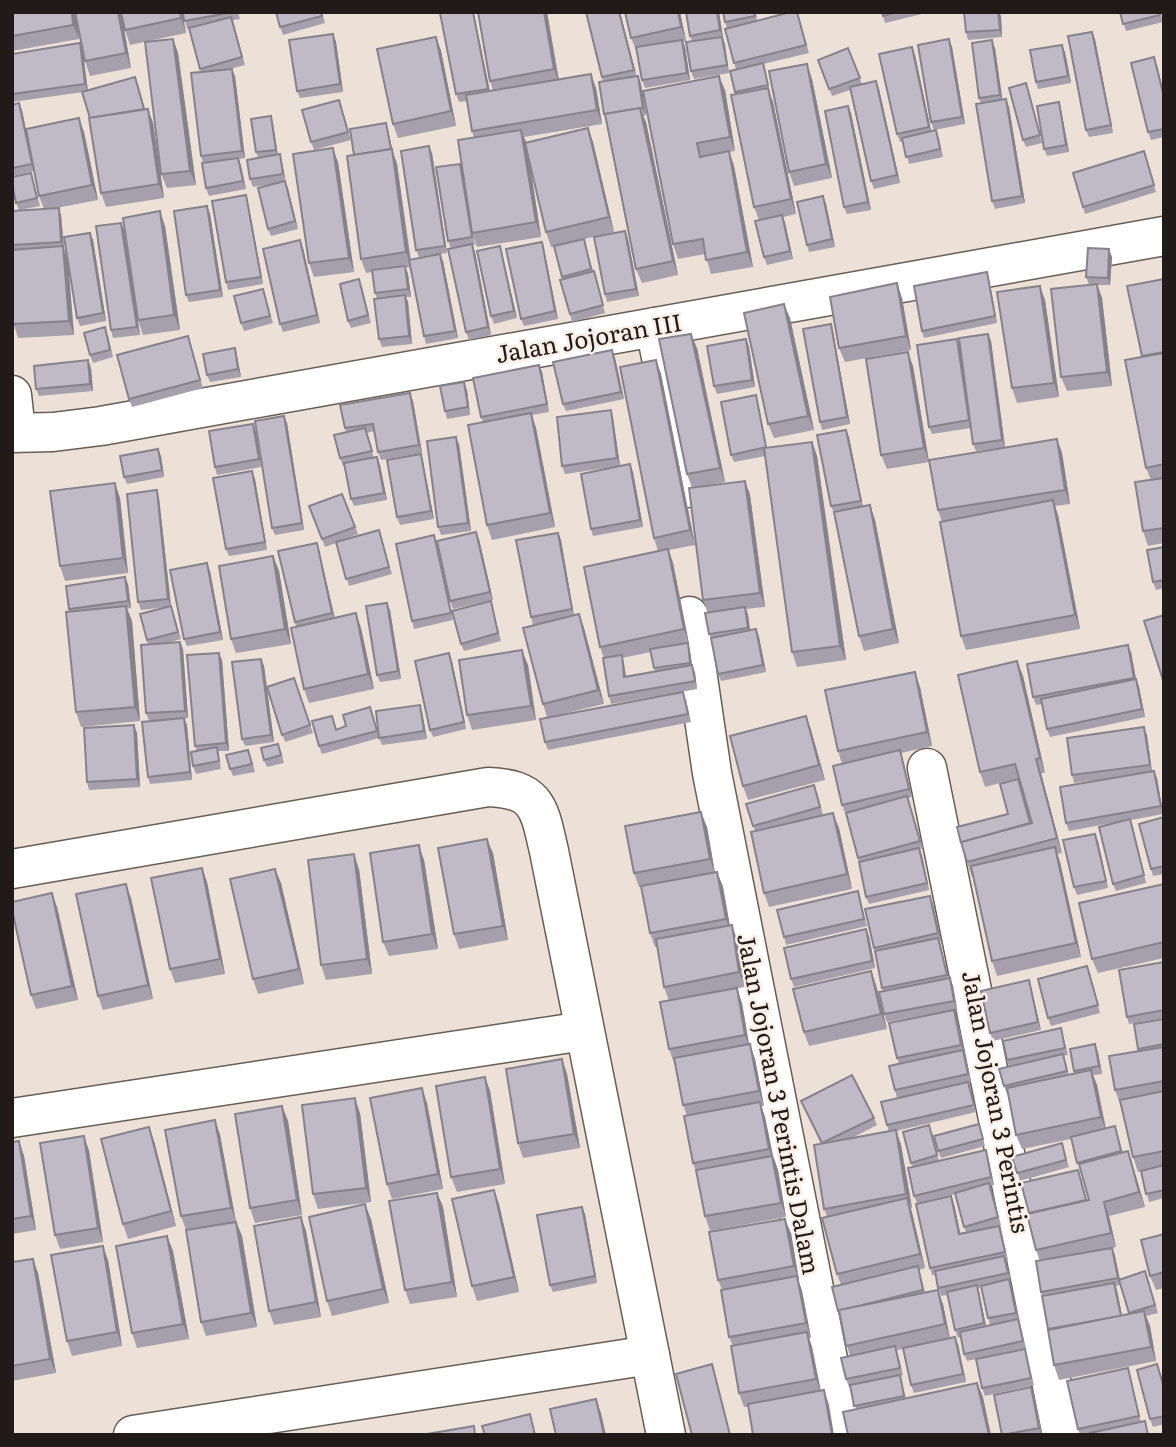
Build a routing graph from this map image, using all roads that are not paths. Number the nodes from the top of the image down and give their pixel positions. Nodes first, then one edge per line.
1 (1164, 236) edge
2 (656, 327) junction
3 (12, 395) edge
4 (14, 432) edge
5 (687, 488) edge
6 (690, 616) dead end
7 (927, 768) dead end
8 (12, 869) edge
9 (584, 1031) junction
10 (12, 1118) edge
11 (650, 1355) junction
12 (133, 1435) edge
13 (666, 1435) edge
14 (843, 1435) edge
15 (1062, 1435) edge

1 - 2 street, Jalan Jojoran III
2 - 4 street, Jalan Jojoran III
2 - 5 street
3 - 4 street
6 - 14 street, Jalan Jojoran 3 Perintis Dalam
7 - 15 street, Jalan Jojoran 3 Perintis
8 - 9 street
9 - 10 street
9 - 11 street
11 - 12 street
11 - 13 street

